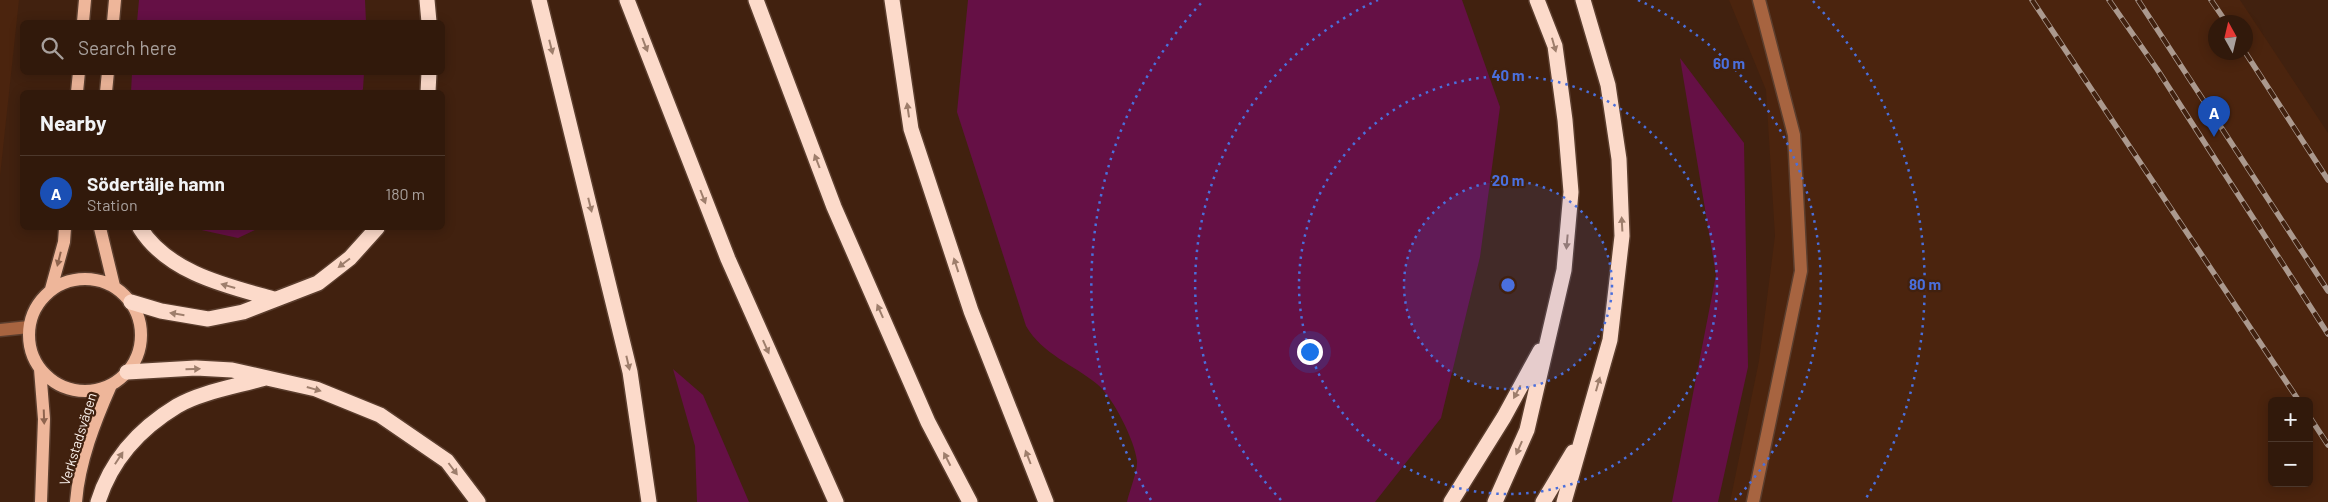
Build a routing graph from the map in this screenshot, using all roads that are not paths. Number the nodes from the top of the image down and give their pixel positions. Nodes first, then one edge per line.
1 (85, 0) edge
2 (115, 0) edge
3 (427, 0) edge
4 (539, 0) edge
5 (627, 0) edge
6 (756, 0) edge
7 (892, 0) edge
8 (1537, 0) edge
9 (1583, 0) edge
10 (1758, 0) edge
11 (83, 20) edge
12 (113, 20) edge
13 (429, 20) edge
14 (79, 75) edge
15 (108, 75) edge
16 (429, 75) edge
17 (77, 90) edge
18 (106, 90) edge
19 (428, 90) edge
20 (65, 230) edge
21 (100, 230) edge
22 (141, 230) edge
23 (375, 230) edge
24 (114, 286) junction
25 (51, 289) junction
26 (274, 299) junction
27 (131, 302) junction
28 (29, 328) junction
29 (0, 330) edge
30 (1549, 334) junction
31 (40, 369) junction
32 (127, 372) junction
33 (266, 378) junction
34 (111, 385) junction
35 (1585, 431) junction
36 (41, 502) edge
37 (76, 502) edge
38 (98, 502) edge
39 (478, 502) edge
40 (649, 502) edge
41 (836, 502) edge
42 (970, 502) edge
43 (1046, 502) edge
44 (1451, 502) edge
45 (1495, 502) edge
46 (1543, 502) edge
47 (1564, 502) edge
48 (1753, 502) edge

1 - 11 main road
2 - 12 main road
3 - 13 highway
4 -> 40 highway
5 -> 41 highway
42 -> 6 highway
43 -> 7 highway
8 -> 30 highway
35 -> 9 highway
10 - 48 lane
14 - 17 main road
15 - 18 main road
16 - 19 highway
20 -> 25 main road, Verkstadsvägen
21 - 24 main road
26 -> 22 highway
23 -> 26 highway
24 - 25 main road, Verkstadsvägen
24 - 27 main road, Verkstadsvägen
25 - 28 main road, Verkstadsvägen
26 -> 27 highway
27 - 32 main road, Verkstadsvägen
28 - 29 lane
28 - 31 main road, Verkstadsvägen
30 -> 44 highway
30 -> 45 highway
31 - 34 main road, Verkstadsvägen
31 -> 36 main road, Verkstadsvägen
32 -> 33 highway
32 - 34 main road, Verkstadsvägen
38 -> 33 highway
33 -> 39 highway
34 - 37 main road, Verkstadsvägen
35 - 46 highway
35 - 47 highway

